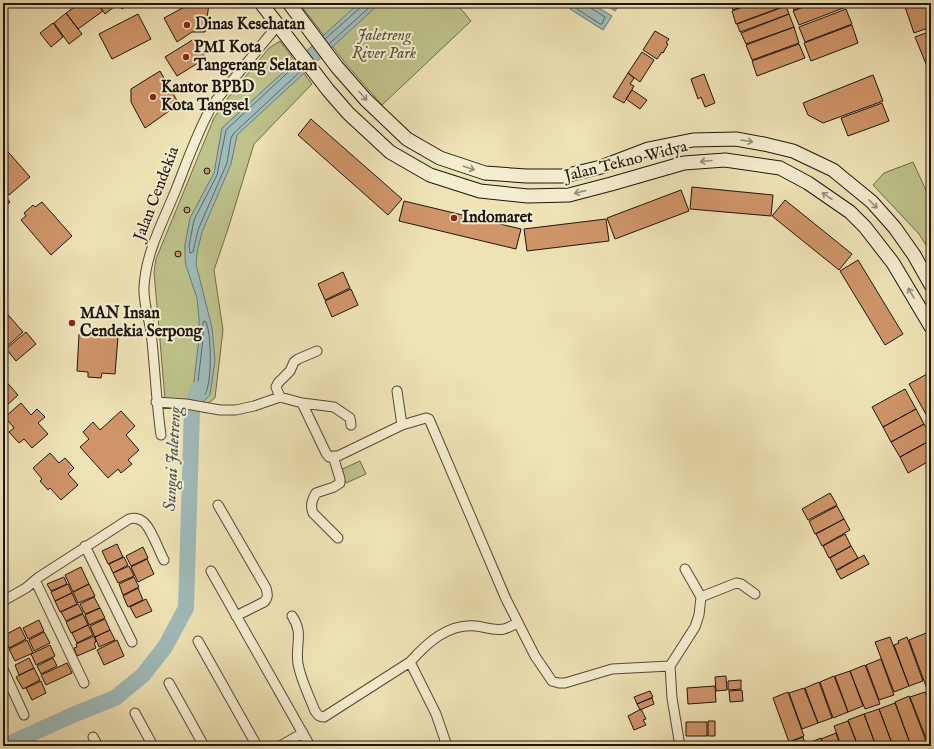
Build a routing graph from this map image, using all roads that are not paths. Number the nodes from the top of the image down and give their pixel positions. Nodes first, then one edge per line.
1 (261, 3) edge
2 (289, 3) edge
3 (278, 25) junction
4 (931, 285) edge
5 (931, 327) edge
6 (317, 351) dead end
7 (397, 391) dead end
8 (280, 397) junction
9 (156, 402) junction
10 (302, 403) junction
11 (402, 425) junction
12 (351, 426) dead end
13 (161, 435) dead end
14 (333, 456) junction
15 (218, 506) dead end
16 (338, 538) dead end
17 (85, 546) junction
18 (164, 560) dead end
19 (685, 569) dead end
20 (211, 571) dead end
21 (35, 580) junction
22 (755, 594) dead end
23 (701, 597) junction
24 (3, 601) edge
25 (236, 616) junction
26 (292, 616) dead end
27 (518, 623) junction
28 (198, 641) dead end
29 (132, 642) dead end
30 (410, 662) junction
31 (670, 666) junction
32 (3, 669) edge
33 (84, 683) dead end
34 (169, 683) dead end
35 (135, 713) dead end
36 (24, 715) dead end
37 (303, 733) junction
38 (93, 737) dead end
39 (98, 746) edge
40 (153, 746) edge
41 (204, 746) edge
42 (257, 746) edge
43 (280, 746) edge
44 (310, 746) edge
45 (447, 746) edge
46 (680, 746) edge

1 - 3 main road, Jalan Tekno Widya
2 -> 4 main road, Jalan Tekno Widya
5 -> 3 main road, Jalan Tekno Widya
3 - 9 street, Jalan Cendekia
6 - 8 street
7 - 11 street
8 - 9 street
8 - 10 street
9 - 13 street, Jalan Cendekia
10 - 12 street
10 - 14 street
11 - 14 street
11 - 27 street
14 - 16 street
15 - 25 street
17 - 18 street
17 - 21 street
17 - 29 street
19 - 23 street
20 - 25 street
21 - 24 street
21 - 33 street
22 - 23 street
23 - 31 street
25 - 37 street
26 - 30 street
27 - 30 street
27 - 31 street
28 - 42 street
30 - 45 street
31 - 46 street
32 - 36 street
34 - 41 street
35 - 40 street
37 - 43 street
37 - 44 street
38 - 39 street

